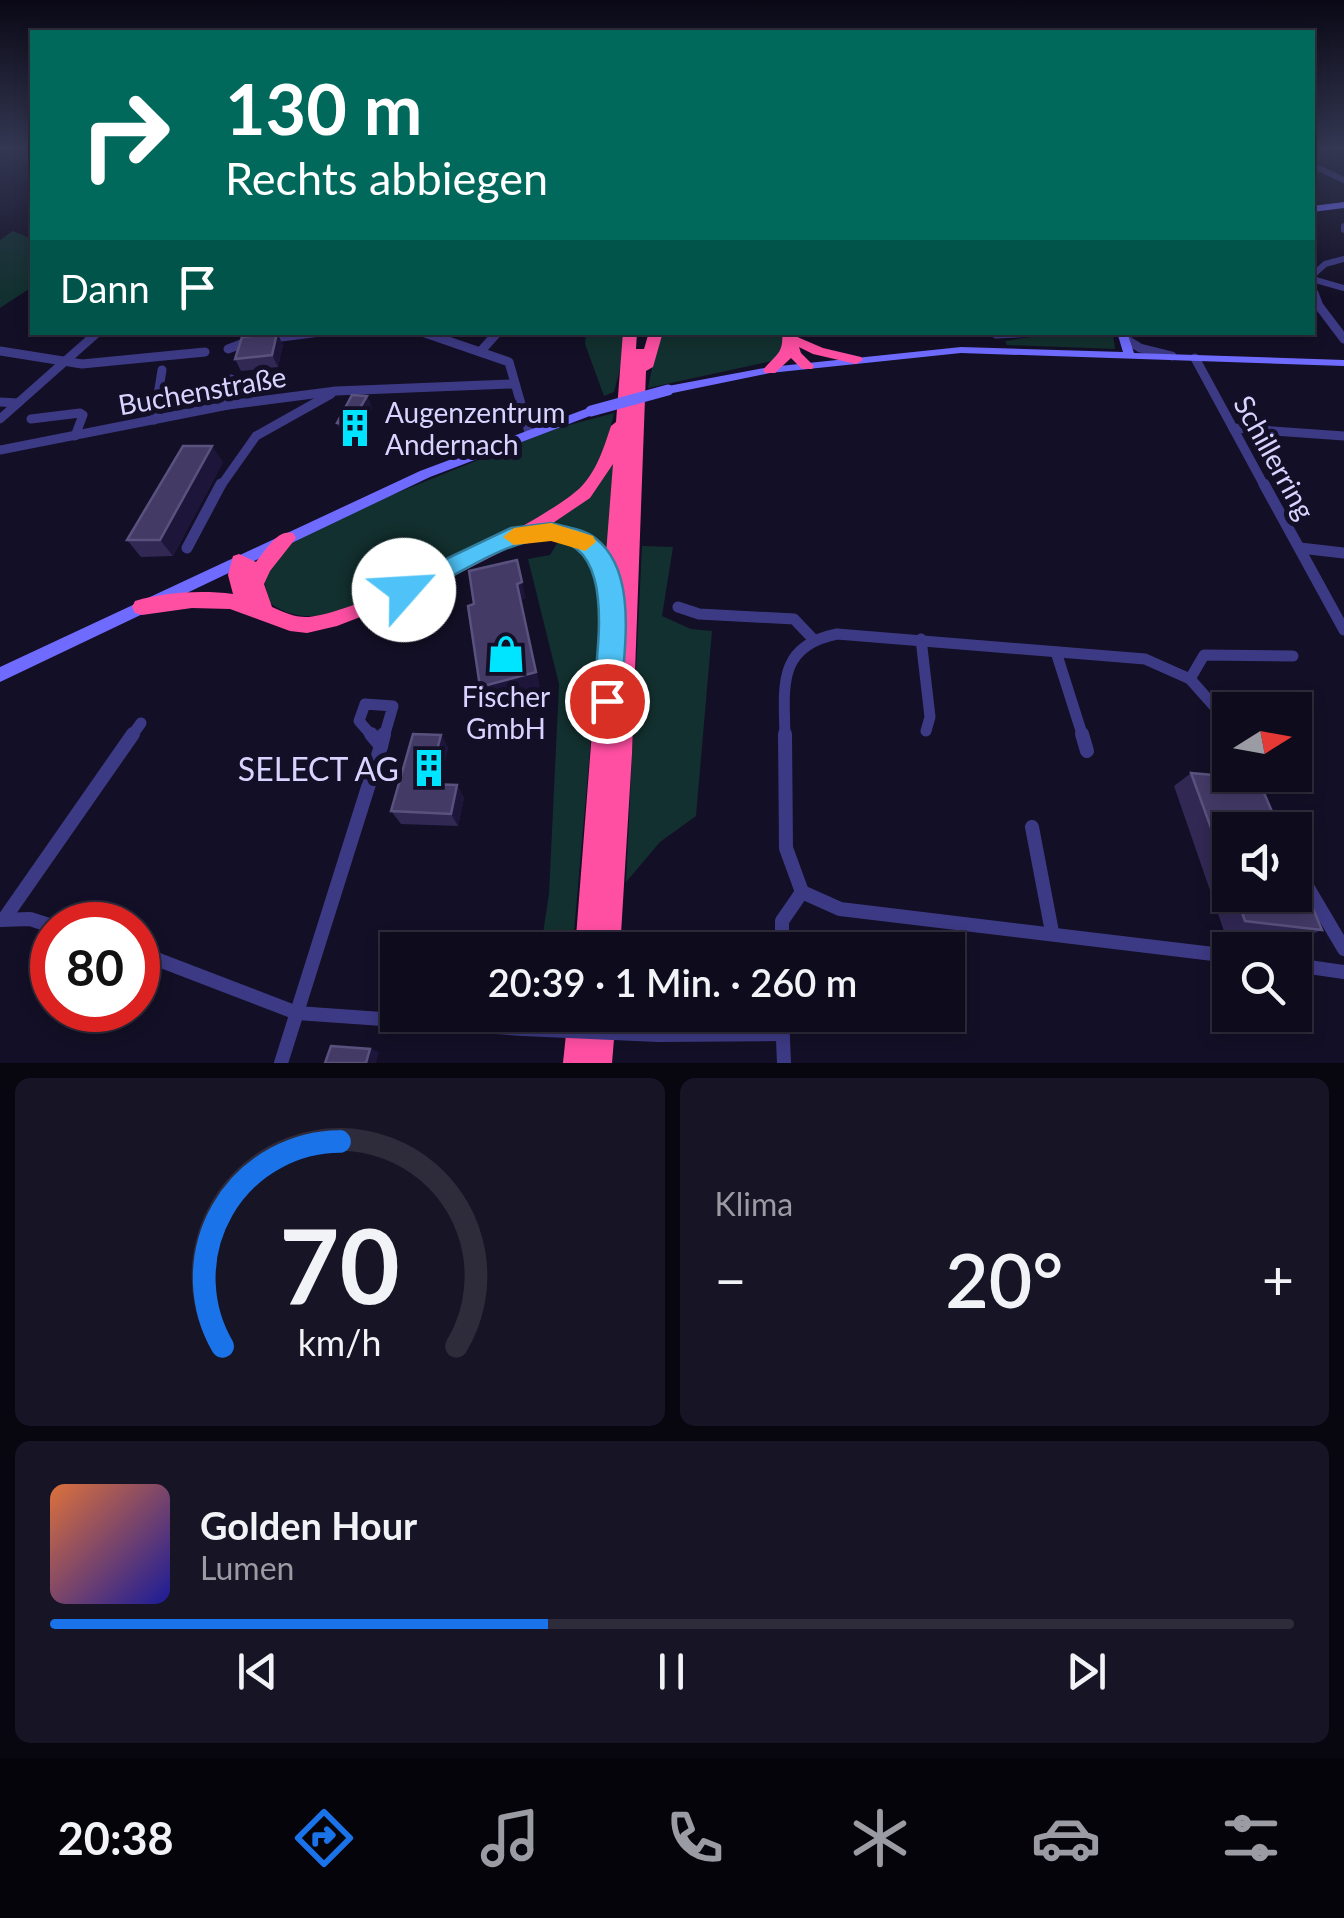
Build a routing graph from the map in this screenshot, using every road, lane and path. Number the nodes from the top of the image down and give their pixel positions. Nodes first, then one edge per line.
1 (1344, 204) edge
2 (1315, 209) edge
3 (1344, 259) edge
4 (1315, 274) edge
5 (1315, 278) edge
6 (1344, 288) edge
7 (1315, 295) edge
8 (95, 335) edge
9 (298, 335) edge
10 (431, 335) edge
11 (495, 335) edge
12 (630, 335) edge
13 (641, 335) edge
14 (655, 335) edge
15 (996, 335) edge
16 (1123, 335) edge
17 (790, 338) edge
18 (1344, 339) edge
19 (233, 344) edge
20 (1003, 350) junction
21 (0, 351) edge
22 (204, 352) dead end
23 (480, 352) junction
24 (1129, 354) junction
25 (1172, 356) junction
26 (1196, 358) junction
27 (68, 360) junction
28 (856, 360) junction
29 (1344, 363) edge
30 (807, 366) junction
31 (162, 370) dead end
32 (770, 370) junction
33 (231, 379) dead end
34 (513, 384) junction
35 (641, 386) junction
36 (336, 391) junction
37 (0, 402) edge
38 (18, 403) junction
39 (228, 405) junction
40 (626, 407) junction
41 (30, 418) dead end
42 (0, 419) edge
43 (154, 420) junction
44 (1233, 428) junction
45 (529, 432) junction
46 (75, 436) junction
47 (1344, 436) edge
48 (0, 450) edge
49 (519, 534) junction
50 (287, 538) junction
51 (187, 548) dead end
52 (1300, 548) junction
53 (1344, 552) edge
54 (238, 560) junction
55 (255, 584) junction
56 (1326, 597) junction
57 (1344, 600) edge
58 (612, 606) junction
59 (142, 607) junction
60 (678, 607) dead end
61 (255, 609) junction
62 (1344, 630) edge
63 (813, 638) junction
64 (921, 639) junction
65 (1056, 652) junction
66 (1294, 656) dead end
67 (0, 675) edge
68 (1190, 679) junction
69 (1212, 704) edge
70 (142, 722) dead end
71 (926, 731) dead end
72 (381, 746) dead end
73 (1087, 751) dead end
74 (1032, 826) dead end
75 (802, 892) junction
76 (1312, 895) edge
77 (2, 919) edge
78 (30, 923) edge
79 (589, 932) edge
80 (608, 932) edge
81 (782, 932) edge
82 (1052, 932) junction
83 (1344, 949) edge
84 (1212, 954) edge
85 (160, 960) edge
86 (1312, 967) edge
87 (1344, 972) edge
88 (297, 1013) junction
89 (580, 1032) edge
90 (601, 1032) edge
91 (782, 1034) joint
92 (282, 1063) edge
93 (577, 1063) edge
94 (598, 1063) edge
95 (784, 1063) edge

1 - 2 main road
3 - 4 street
5 - 6 street
7 - 18 street
8 - 27 street
9 - 19 street
10 - 23 street
11 - 23 street
12 - 40 highway
13 - 35 highway
14 - 35 highway
15 - 20 street
16 - 24 main road
16 - 25 street
17 - 28 highway
17 - 30 highway
17 - 32 highway
20 - 24 main road
20 - 28 main road
21 - 27 street
22 - 27 street
23 - 34 street
24 - 25 main road
25 - 26 main road
26 - 29 main road
26 - 44 street, Schillerring
27 - 38 street
28 - 30 main road
30 - 32 main road
31 - 43 street
32 - 45 main road, bridge
33 - 39 street
34 - 36 street, Buchenstraße
34 - 45 street
35 - 80 highway
36 - 39 street, Buchenstraße
36 - 51 street, Buchenstraße
37 - 38 street
38 - 42 street
39 - 43 street, Buchenstraße
40 - 49 highway
40 - 58 highway
41 - 46 street, Buchenstraße
43 - 46 street, Buchenstraße
44 - 47 street
44 - 52 street, Schillerring
45 - 50 main road
46 - 48 street, Buchenstraße
49 - 58 highway
49 - 61 highway
50 - 54 main road
50 - 55 highway
52 - 53 street
52 - 56 street, Schillerring
54 - 55 highway
54 - 59 main road
54 - 61 highway
55 - 61 highway
56 - 57 street
56 - 62 street, Schillerring
58 - 79 highway
59 - 61 highway
59 - 67 main road
60 - 63 street
63 - 64 street
63 - 75 street
64 - 65 street
64 - 71 street
65 - 68 street
65 - 73 street
66 - 68 street
68 - 69 street
70 - 77 street
72 - 88 street
74 - 82 street
75 - 81 street
75 - 82 street
76 - 83 street
77 - 78 street
82 - 84 street
85 - 88 street
86 - 87 street
88 - 91 street, bridge
88 - 92 street
89 - 93 highway
90 - 94 highway
91 - 95 street

